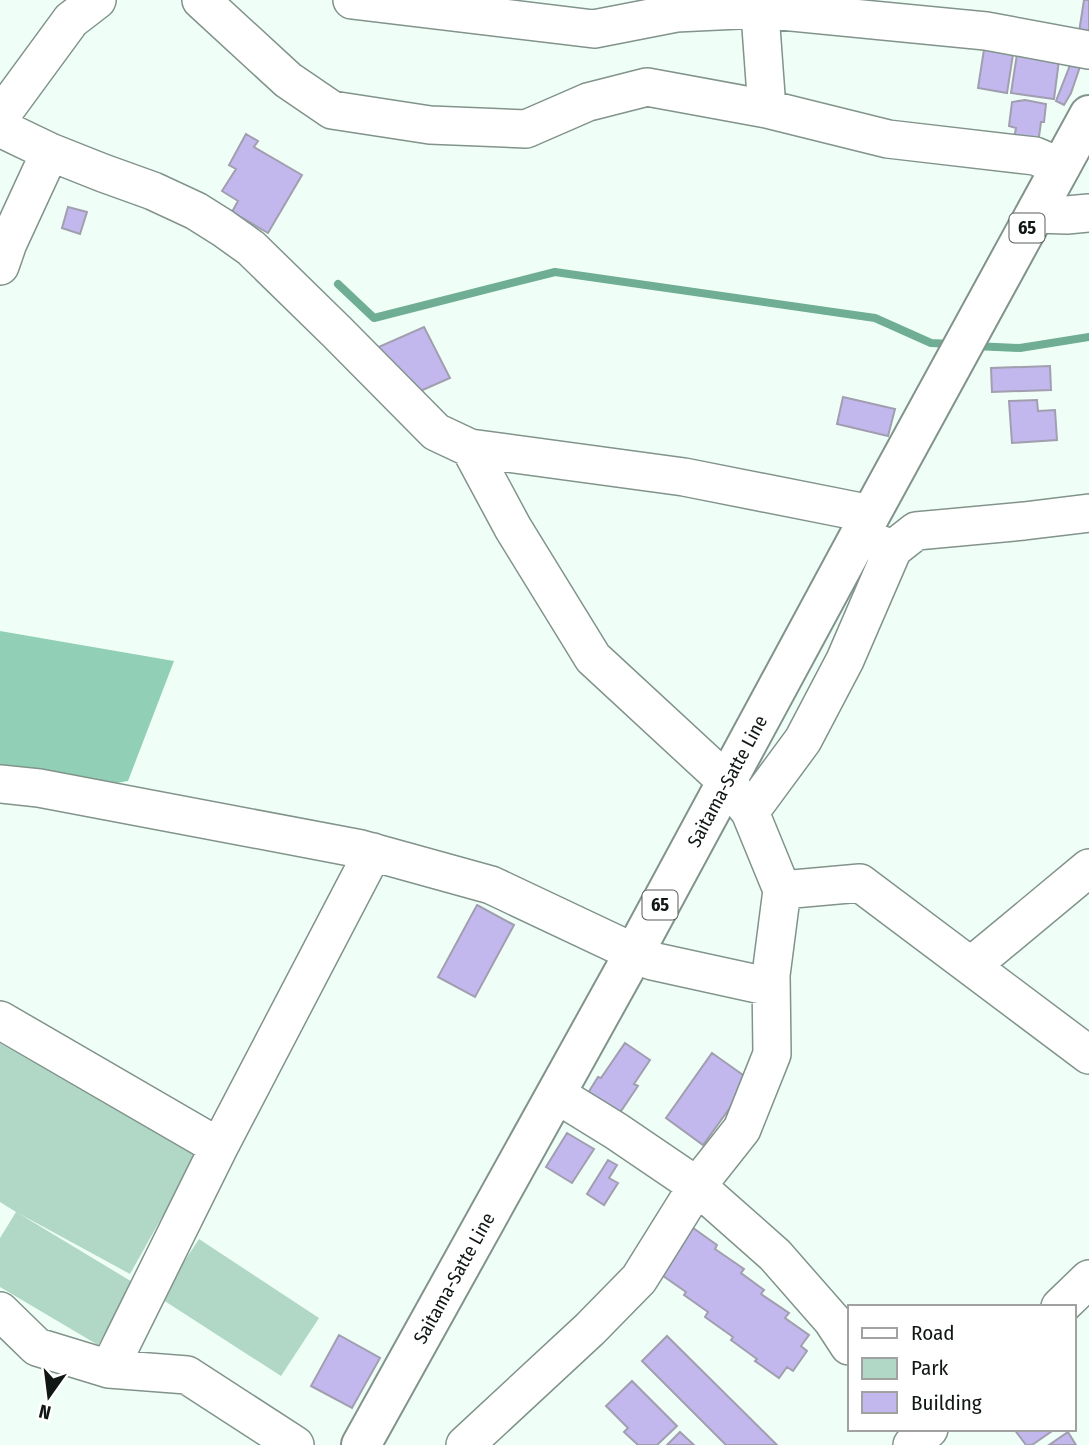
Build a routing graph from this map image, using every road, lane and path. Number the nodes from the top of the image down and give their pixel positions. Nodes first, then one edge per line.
1 (97, 0) edge
2 (201, 0) edge
3 (352, 0) edge
4 (759, 4) edge
5 (1089, 50) edge
6 (767, 109) junction
7 (5, 113) edge
8 (1089, 115) edge
9 (50, 152) junction
10 (1061, 167) junction
11 (1089, 213) edge
12 (1035, 214) junction
13 (0, 265) edge
14 (470, 448) junction
15 (1089, 513) edge
16 (874, 533) junction
17 (726, 781) junction
18 (0, 783) edge
19 (750, 812) junction
20 (373, 852) junction
21 (1089, 868) edge
22 (782, 890) junction
23 (634, 953) junction
24 (971, 966) junction
25 (771, 987) junction
26 (0, 1020) edge
27 (1089, 1055) edge
28 (556, 1094) junction
29 (219, 1147) junction
30 (697, 1186) junction
31 (1089, 1279) edge
32 (1062, 1305) edge
33 (0, 1311) edge
34 (848, 1345) edge
35 (109, 1370) junction
36 (927, 1431) edge
37 (295, 1445) edge
38 (361, 1445) edge
39 (465, 1445) edge
40 (911, 1445) edge

1 - 7 street
2 - 6 street
3 - 4 street
4 - 5 street
4 - 6 street
6 - 10 street
7 - 9 street
8 - 10 main road, Saitama-Satte Line / 65
9 - 13 street
9 - 14 street
10 - 12 main road, Saitama-Satte Line / 65
11 - 12 street
12 - 16 main road, Saitama-Satte Line / 65
14 - 16 street
14 - 17 street
15 - 16 street
16 - 17 main road, Saitama-Satte Line / 65
16 - 19 street
17 - 19 street
17 - 23 main road, Saitama-Satte Line / 65
18 - 20 street
19 - 22 street
20 - 23 street
20 - 29 street
21 - 24 street
22 - 24 street
22 - 25 street
23 - 25 street
23 - 28 main road, Saitama-Satte Line / 65
24 - 27 street
25 - 30 street
26 - 29 street
28 - 30 street
28 - 38 main road, Saitama-Satte Line / 65
29 - 35 street
30 - 34 street
30 - 39 street
31 - 32 street
33 - 35 street
35 - 37 street
36 - 40 street

